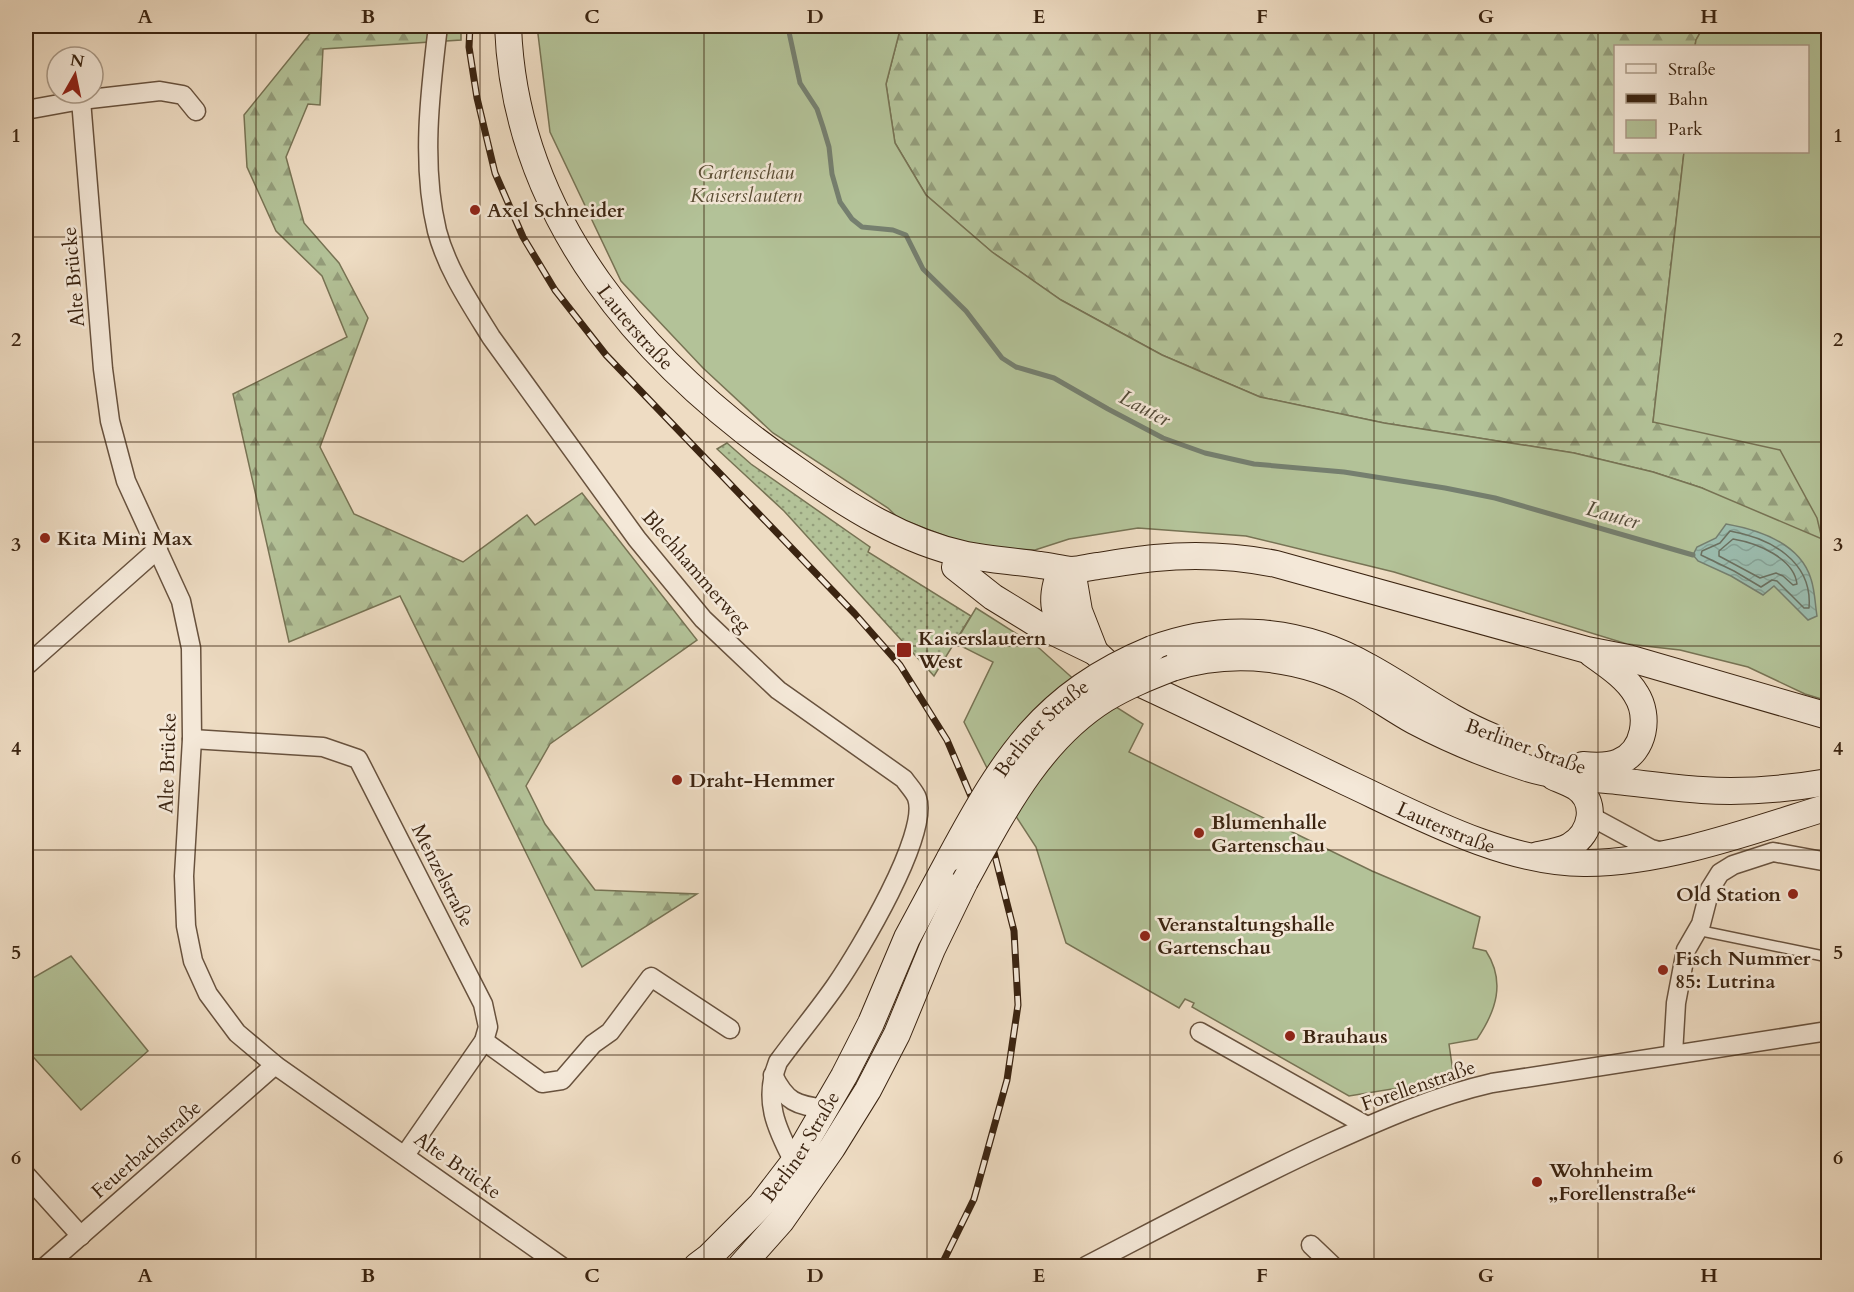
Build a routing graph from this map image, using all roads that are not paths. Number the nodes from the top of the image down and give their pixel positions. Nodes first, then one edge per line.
1 (438, 26) edge
2 (508, 26) edge
3 (105, 97) edge
4 (54, 105) edge
5 (81, 105) edge
6 (26, 110) edge
7 (196, 111) dead end
8 (900, 533) junction
9 (159, 549) junction
10 (955, 567) junction
11 (1065, 574) junction
12 (1086, 648) junction
13 (1587, 650) junction
14 (29, 655) edge
15 (1828, 716) edge
16 (192, 739) junction
17 (1575, 765) junction
18 (1546, 773) junction
19 (1625, 782) junction
20 (1828, 782) edge
21 (1828, 807) edge
22 (1590, 816) junction
23 (1666, 853) junction
24 (1531, 856) junction
25 (1828, 862) edge
26 (1699, 927) junction
27 (1828, 957) edge
28 (730, 1029) dead end
29 (1828, 1031) edge
30 (1200, 1032) dead end
31 (484, 1041) junction
32 (1673, 1054) junction
33 (275, 1065) junction
34 (774, 1075) junction
35 (832, 1122) junction
36 (1367, 1126) junction
37 (405, 1155) junction
38 (794, 1162) junction
39 (26, 1175) edge
40 (81, 1236) junction
41 (1311, 1245) dead end
42 (710, 1263) edge
43 (46, 1266) edge
44 (560, 1266) edge
45 (741, 1266) edge
46 (1086, 1266) edge
47 (1333, 1266) edge

1 - 34 street, Blechhammerweg
2 - 8 main road, Lauterstraße
3 - 7 street
4 - 6 street
5 - 9 street, Alte Brücke
8 - 10 main road, Lauterstraße
8 - 11 main road, Lauterstraße
9 - 14 street
9 - 16 street, Alte Brücke
10 - 11 main road, Lauterstraße
10 - 12 main road
11 - 12 main road, Lauterstraße
11 - 13 main road, Lauterstraße
12 - 24 main road, Lauterstraße
13 - 15 main road, Lauterstraße
13 - 17 main road
16 - 31 street, Menzelstraße
16 - 33 street, Alte Brücke
17 - 19 main road, Berliner Straße
17 - 35 main road, Berliner Straße, bridge
18 - 19 main road, Berliner Straße
18 - 22 main road
18 - 35 main road, Berliner Straße, bridge
19 - 20 main road, Berliner Straße
21 - 23 main road, Lauterstraße
22 - 23 street
22 - 24 main road
23 - 24 main road, Lauterstraße
25 - 26 street
26 - 27 lane
26 - 32 street
28 - 31 street
29 - 32 street, Forellenstraße
30 - 36 street
31 - 37 street
32 - 36 street, Forellenstraße
33 - 37 street, Alte Brücke
33 - 40 street, Feuerbachstraße
34 - 35 street
34 - 38 street, Blechhammerweg
35 - 38 main road, Berliner Straße
35 - 45 main road, Berliner Straße
36 - 46 street, Forellenstraße
37 - 44 street, Alte Brücke
38 - 42 main road, Berliner Straße
39 - 40 street
40 - 43 street, Feuerbachstraße
41 - 47 street

